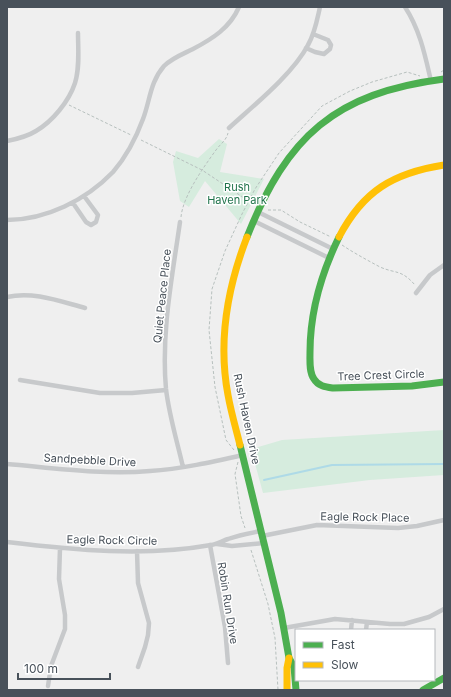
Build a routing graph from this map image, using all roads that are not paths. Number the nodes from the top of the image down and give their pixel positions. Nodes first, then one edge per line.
1 (239, 7) edge
2 (320, 7) edge
3 (405, 7) edge
4 (78, 33) dead end
5 (313, 34) junction
6 (306, 48) junction
7 (430, 78) junction
8 (444, 79) edge
9 (229, 128) road end
10 (7, 141) edge
11 (444, 165) edge
12 (84, 196) junction
13 (73, 202) junction
14 (259, 210) junction
15 (7, 220) edge
16 (254, 221) junction
17 (180, 222) road end
18 (333, 249) junction
19 (329, 258) junction
20 (444, 264) edge
21 (416, 293) dead end
22 (7, 297) edge
23 (85, 308) dead end
24 (20, 380) dead end
25 (444, 382) edge
26 (166, 390) junction
27 (240, 456) junction
28 (7, 464) edge
29 (183, 467) junction
30 (444, 520) edge
31 (262, 536) junction
32 (7, 542) edge
33 (217, 544) junction
34 (210, 545) junction
35 (60, 548) junction
36 (137, 552) junction
37 (444, 609) edge
38 (352, 620) junction
39 (367, 622) junction
40 (284, 628) junction
41 (351, 629) edge
42 (366, 629) edge
43 (289, 658) junction
44 (228, 663) dead end
45 (138, 667) dead end
46 (295, 678) edge
47 (444, 678) edge
48 (48, 686) dead end
49 (287, 690) edge
50 (423, 690) edge

1 - 12 street
2 - 5 street
3 - 7 street
4 - 10 street
5 - 6 street
5 - 6 street
6 - 9 street
7 - 8 street, Rush Haven Drive
7 - 14 street, Rush Haven Drive
11 - 18 street, Tree Crest Circle
12 - 13 street
12 - 13 street
13 - 15 street
14 - 16 street, Rush Haven Drive
14 - 18 street
16 - 19 street
16 - 27 street, Rush Haven Drive
17 - 26 street, Quiet Peace Place
18 - 19 street, Tree Crest Circle
19 - 25 street, Tree Crest Circle
20 - 21 street
22 - 23 street
24 - 26 street
26 - 29 street, Quiet Peace Place
27 - 29 street, Sandpebble Drive
27 - 31 street, Rush Haven Drive
28 - 29 street, Sandpebble Drive
30 - 31 street, Eagle Rock Place
31 - 33 street, Eagle Rock Circle
31 - 33 street, Eagle Rock Circle
31 - 40 street, Rush Haven Drive
32 - 35 street, Eagle Rock Circle
33 - 34 street, Eagle Rock Circle
34 - 36 street, Eagle Rock Circle
34 - 44 street, Robin Run Drive
35 - 36 street, Eagle Rock Circle
35 - 48 street
36 - 45 street
37 - 39 street
38 - 39 street
38 - 40 street
38 - 41 street
39 - 42 street
40 - 43 street, Rush Haven Drive
43 - 46 street, Rush Haven Drive
43 - 49 street, Rush Haven Drive
47 - 50 street

